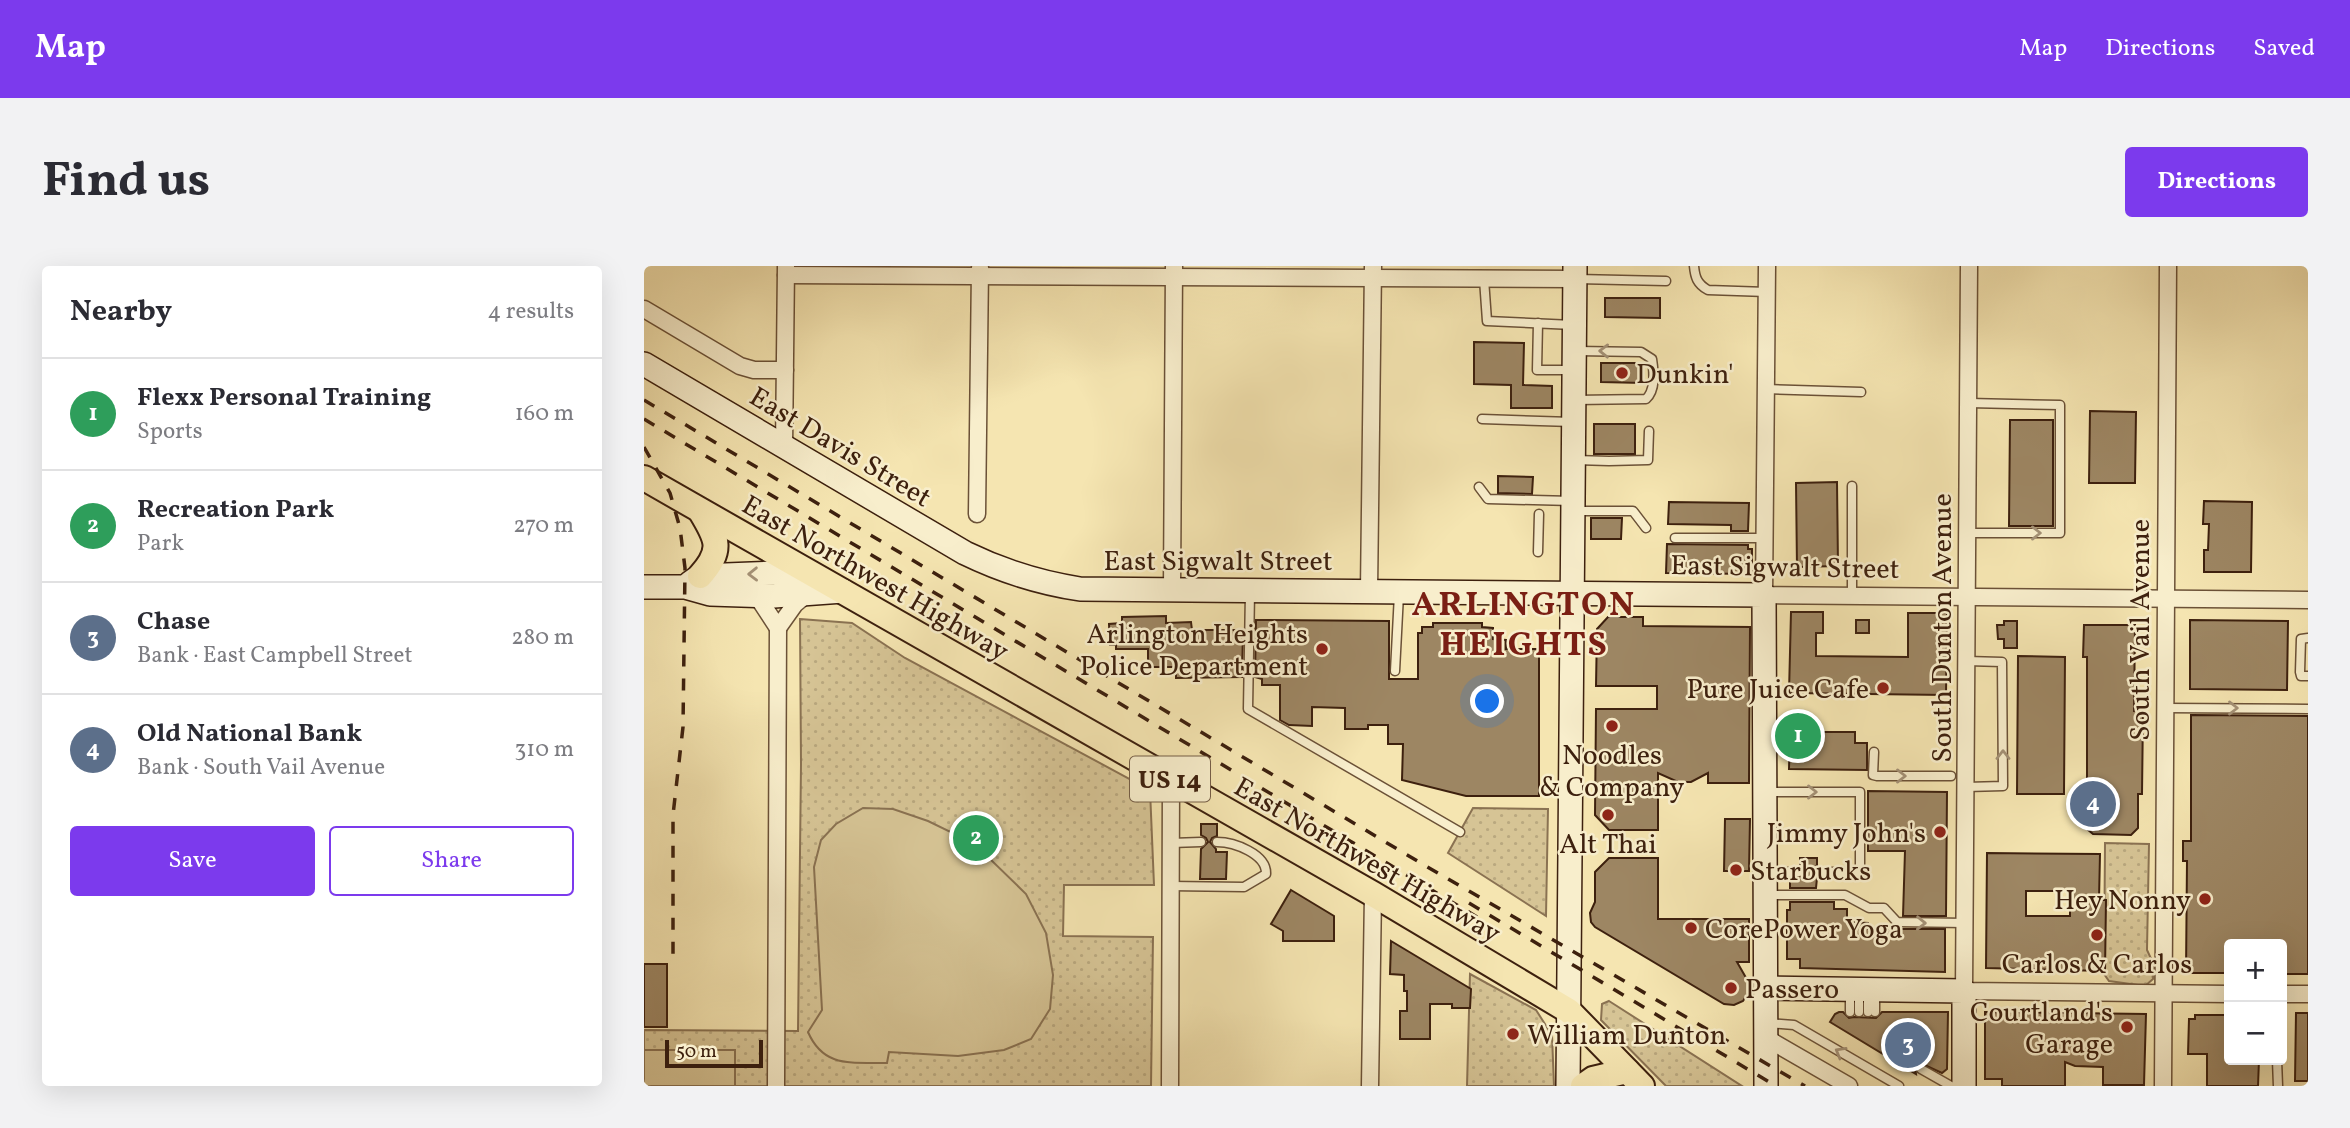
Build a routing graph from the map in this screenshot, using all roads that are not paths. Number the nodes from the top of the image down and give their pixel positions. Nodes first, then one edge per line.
1 (1694, 266) edge
2 (1767, 266) edge
3 (1969, 266) edge
4 (2168, 266) edge
5 (786, 270) edge
6 (980, 271) edge
7 (1174, 272) edge
8 (1373, 272) edge
9 (1574, 273) edge
10 (1484, 279) junction
11 (1666, 281) dead end
12 (1767, 292) junction
13 (644, 309) edge
14 (1538, 323) junction
15 (1573, 325) junction
16 (1573, 361) junction
17 (644, 364) edge
18 (785, 370) junction
19 (1766, 389) junction
20 (1861, 392) dead end
21 (1969, 403) junction
22 (1572, 411) junction
23 (1482, 419) dead end
24 (1648, 431) dead end
25 (784, 448) junction
26 (1572, 459) junction
27 (644, 478) edge
28 (1852, 486) dead end
29 (1479, 487) dead end
30 (1572, 506) junction
31 (701, 512) junction
32 (977, 514) dead end
33 (1539, 514) dead end
34 (1646, 528) dead end
35 (1968, 533) junction
36 (1675, 538) dead end
37 (1764, 538) junction
38 (1538, 552) dead end
39 (1012, 573) joint
40 (692, 581) junction
41 (644, 587) edge
42 (1172, 589) junction
43 (1250, 589) junction
44 (844, 591) junction
45 (1369, 591) junction
46 (1399, 591) junction
47 (1571, 593) junction
48 (807, 594) junction
49 (1764, 595) junction
50 (757, 596) junction
51 (1852, 596) junction
52 (1968, 597) junction
53 (2166, 600) junction
54 (2308, 600) edge
55 (778, 628) junction
56 (2308, 638) edge
57 (1967, 661) junction
58 (1395, 671) dead end
59 (2308, 676) edge
60 (2165, 708) junction
61 (2308, 709) edge
62 (1874, 752) dead end
63 (1951, 776) dead end
64 (1171, 780) junction
65 (1966, 787) junction
66 (1765, 792) junction
67 (1460, 832) dead end
68 (1201, 842) dead end
69 (1217, 842) dead end
70 (1171, 843) junction
71 (1800, 872) dead end
72 (1816, 872) dead end
73 (1765, 884) junction
74 (1170, 886) junction
75 (1373, 894) junction
76 (1965, 923) junction
77 (1766, 988) junction
78 (1964, 991) junction
79 (2164, 994) junction
80 (2224, 994) edge
81 (2287, 994) edge
82 (2308, 994) edge
83 (1569, 1011) junction
84 (1766, 1031) junction
85 (2277, 1065) edge
86 (1921, 1069) dead end
87 (1635, 1078) edge
88 (776, 1086) edge
89 (1170, 1086) edge
90 (1370, 1086) edge
91 (1568, 1086) edge
92 (1583, 1086) edge
93 (1766, 1086) edge
94 (1849, 1086) edge
95 (1899, 1086) edge
96 (1951, 1086) edge
97 (1964, 1086) edge
98 (2163, 1086) edge
99 (2277, 1086) edge

1 - 12 lane
2 - 12 street
3 - 21 street, South Dunton Avenue
4 - 53 street, South Vail Avenue
5 - 6 street
5 - 18 street
6 - 7 street
6 - 32 street
7 - 8 street
7 - 42 street
8 - 10 street
8 - 45 street
9 - 10 street
9 - 11 lane
9 - 15 street
10 - 14 lane
12 - 19 street
13 - 18 street, East Davis Street
14 - 15 lane
14 - 16 lane
15 - 16 street
16 - 22 street
22 -> 16 lane
17 - 25 street, East Davis Street
18 - 25 street
19 - 20 lane
19 - 37 street
21 - 35 street, South Dunton Avenue
35 -> 21 lane
22 - 23 lane
22 - 26 street
24 - 26 lane
25 - 39 street, East Davis Street
26 - 30 street
27 - 31 main road, East Northwest Highway / US 14
28 - 51 lane
29 - 30 lane
30 - 34 lane
30 - 47 street
31 - 40 main road
31 - 44 main road, East Northwest Highway / US 14
33 - 38 lane
35 - 52 street, South Dunton Avenue
36 - 37 lane
37 - 49 street
39 - 42 street, East Sigwalt Street
40 - 41 street
44 -> 40 street
40 - 50 street
42 - 43 street, East Sigwalt Street
43 - 45 street, East Sigwalt Street
43 - 67 lane
44 - 48 street
44 - 64 main road, East Northwest Highway / US 14
45 - 46 street, East Sigwalt Street
46 - 47 street, East Sigwalt Street
46 - 58 lane
47 - 49 street, East Sigwalt Street
47 - 83 street
48 - 50 street
48 - 55 street
49 - 51 street, East Sigwalt Street
49 - 66 street
50 - 55 street
51 - 52 street, East Sigwalt Street
52 - 53 street, East Sigwalt Street
52 - 57 street, South Dunton Avenue
53 - 54 street, East Sigwalt Street
53 - 60 street, South Vail Avenue
55 - 88 street
56 - 59 lane
57 - 65 street, South Dunton Avenue
65 -> 57 lane
60 -> 61 lane
60 - 79 street, South Vail Avenue
62 -> 63 lane
64 - 70 street
64 - 75 main road, East Northwest Highway / US 14
65 - 76 street, South Dunton Avenue
66 -> 72 lane
66 - 73 street
68 - 70 lane
69 - 74 lane
70 - 74 street
71 - 73 lane
73 -> 76 lane
73 - 77 street
74 - 89 street
75 - 83 main road, East Northwest Highway / US 14
75 - 90 street
76 - 78 street, South Dunton Avenue
77 - 78 street
77 - 84 street
78 - 79 street
78 - 97 street
79 - 80 street
79 - 98 street, South Vail Avenue
81 - 82 street
83 - 87 main road, East Northwest Highway / US 14
83 - 91 street
84 - 93 street
84 - 94 street
95 -> 84 lane
85 - 99 lane
86 - 96 lane
87 - 92 main road

